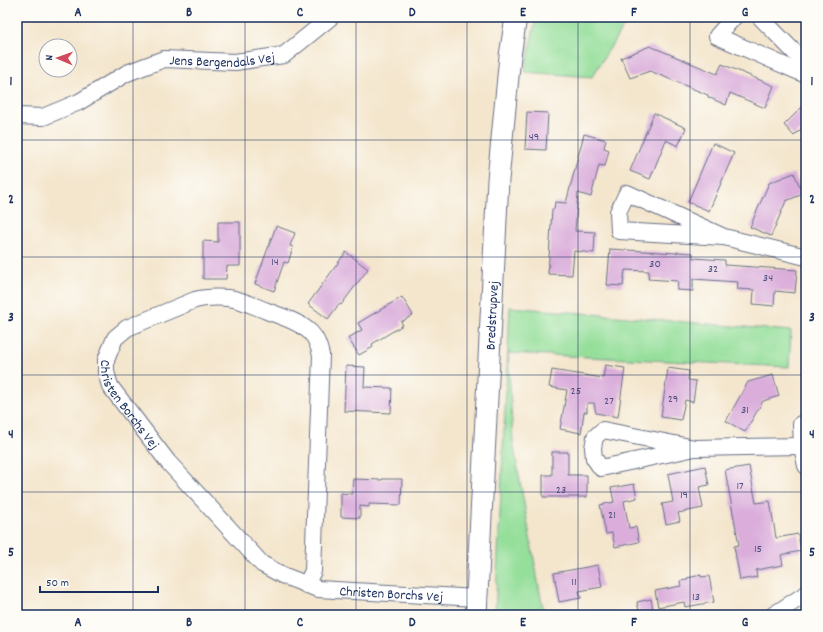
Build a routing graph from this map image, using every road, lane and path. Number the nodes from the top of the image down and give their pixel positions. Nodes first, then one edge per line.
1 (331, 17) edge
2 (516, 17) edge
3 (734, 17) edge
4 (760, 17) edge
5 (806, 64) edge
6 (806, 75) edge
7 (17, 116) edge
8 (724, 237) junction
9 (806, 257) edge
10 (801, 424) dead end
11 (802, 446) junction
12 (695, 448) junction
13 (806, 466) edge
14 (306, 585) junction
15 (806, 594) edge
16 (476, 606) edge
17 (773, 615) edge

1 - 7 street, Jens Bergendals Vej
2 - 16 street, Bredstrupvej
3 - 6 street
4 - 5 street
8 - 8 street
8 - 9 street
10 - 11 street
11 - 12 street
11 - 13 street
12 - 12 street
14 - 14 street, Christen Borchs Vej
14 - 16 street, Christen Borchs Vej
15 - 17 street

